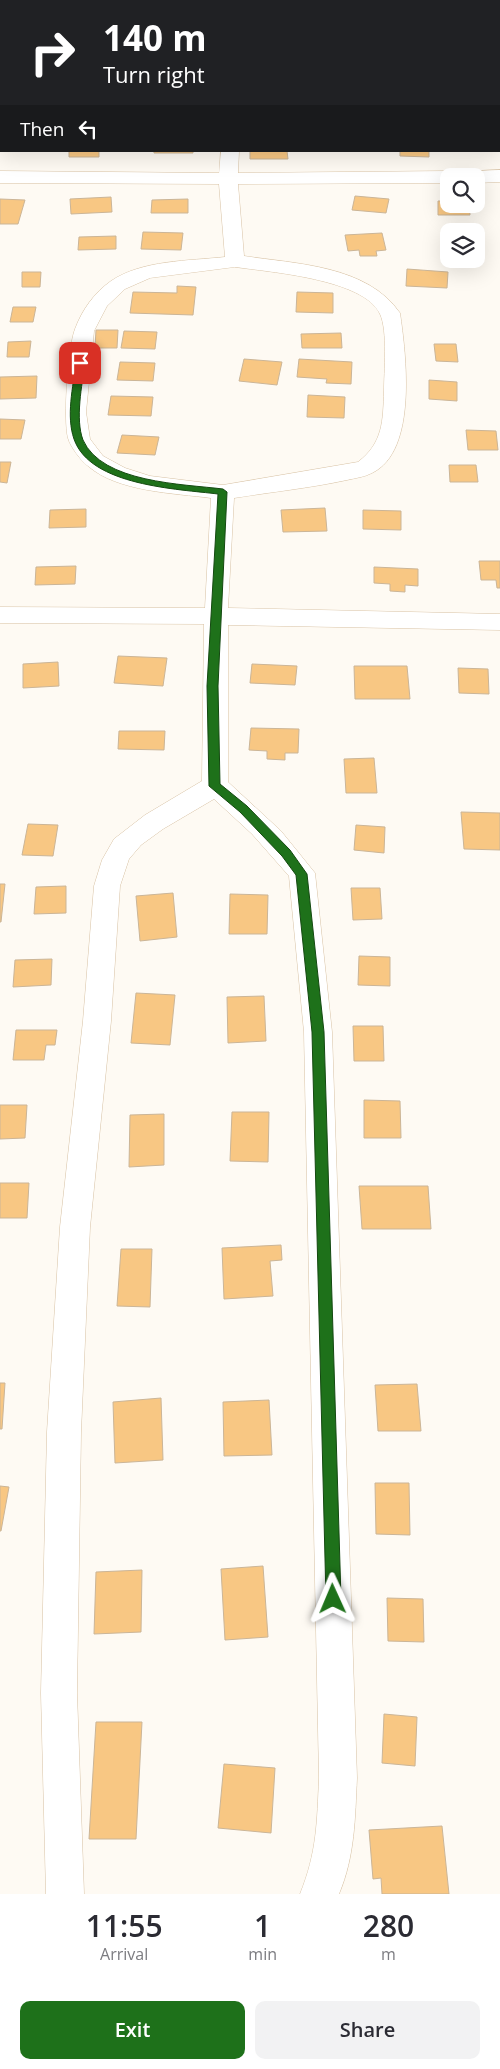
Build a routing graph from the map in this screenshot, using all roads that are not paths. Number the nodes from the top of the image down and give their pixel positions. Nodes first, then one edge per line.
1 (230, 152) edge
2 (500, 176) edge
3 (0, 177) edge
4 (440, 177) edge
5 (485, 177) edge
6 (228, 180) junction
7 (235, 261) junction
8 (223, 492) junction
9 (0, 615) edge
10 (214, 616) junction
11 (500, 622) edge
12 (215, 786) junction
13 (65, 1894) edge
14 (319, 1894) edge

1 - 6 street
2 - 5 street
3 - 6 street
4 - 6 street
6 - 7 street
7 - 8 street
7 - 8 street
8 - 10 street
9 - 10 street
10 - 11 street
10 - 12 street
12 - 13 street
12 - 14 street

